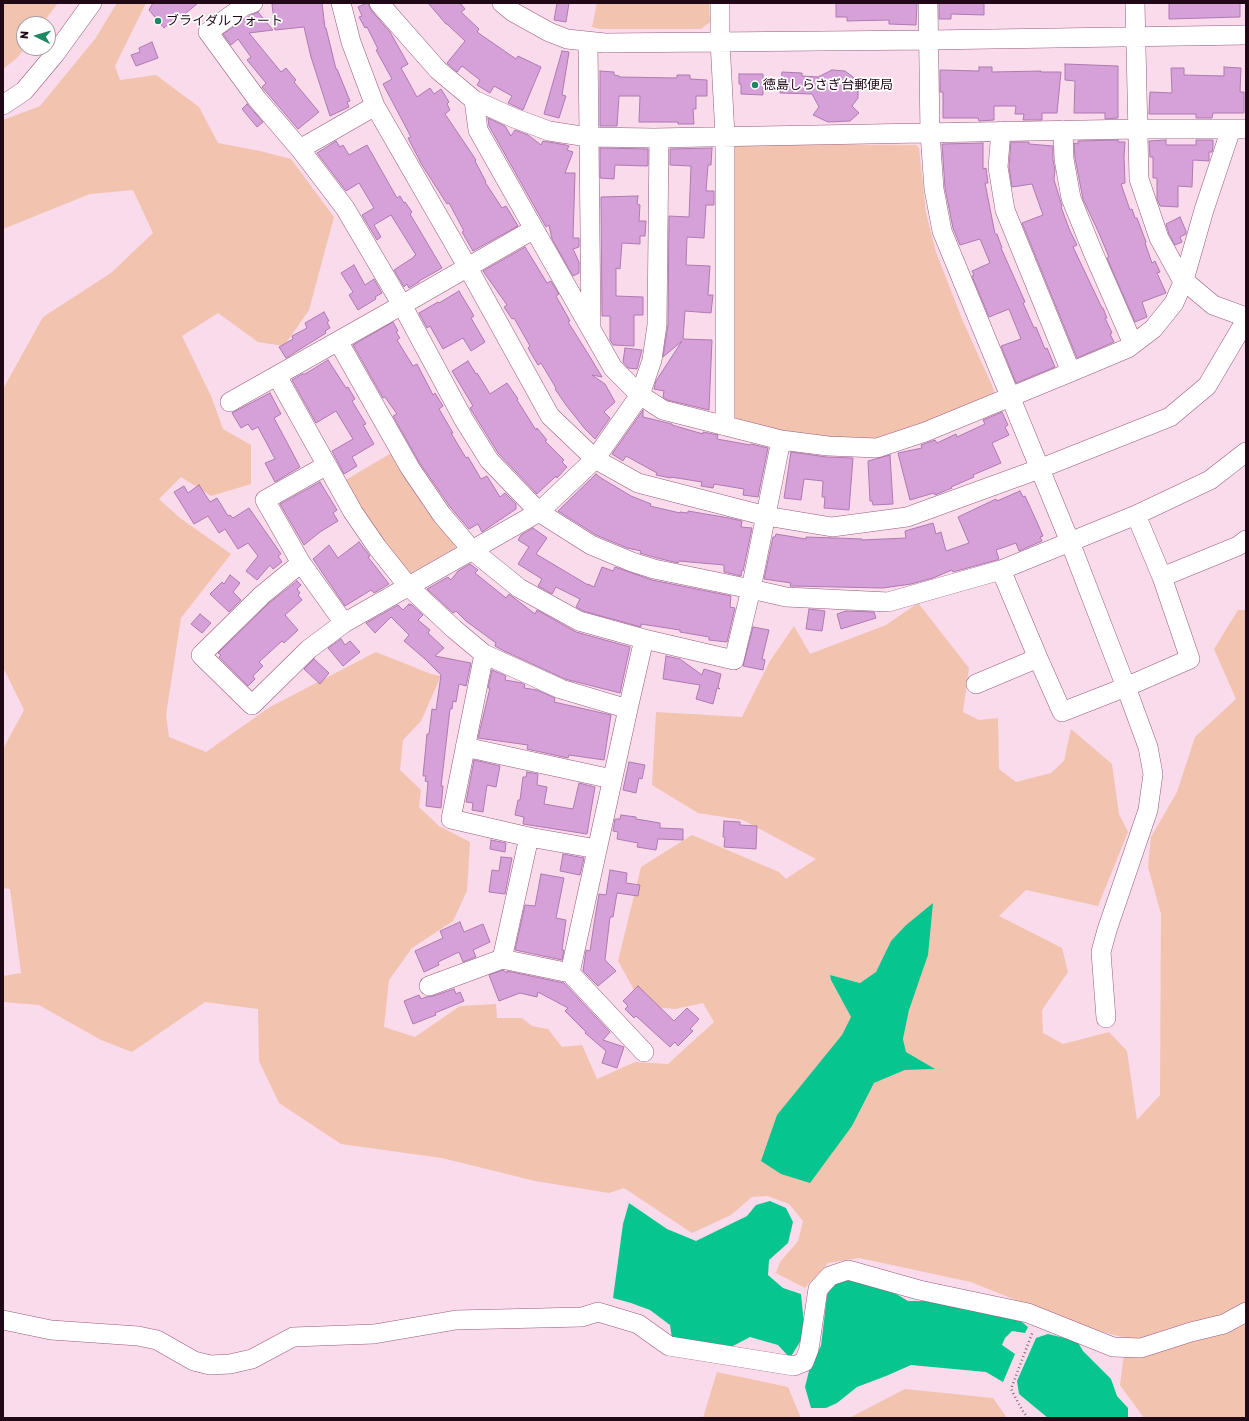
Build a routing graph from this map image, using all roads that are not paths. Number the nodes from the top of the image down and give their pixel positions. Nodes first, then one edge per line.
1 (92, 3) edge
2 (253, 3) edge
3 (341, 3) edge
4 (379, 3) edge
5 (502, 3) edge
6 (720, 3) edge
7 (928, 3) edge
8 (1135, 3) edge
9 (1246, 35) edge
10 (1136, 37) junction
11 (929, 40) junction
12 (720, 41) junction
13 (588, 42) junction
14 (474, 100) junction
15 (3, 105) edge
16 (375, 106) junction
17 (1138, 129) junction
18 (1238, 129) edge
19 (1063, 130) junction
20 (1001, 131) junction
21 (930, 133) junction
22 (725, 136) junction
23 (588, 137) junction
24 (659, 138) junction
25 (297, 145) junction
26 (534, 228) junction
27 (467, 266) junction
28 (1184, 280) junction
29 (402, 305) junction
30 (1246, 317) edge
31 (1246, 320) edge
32 (591, 328) junction
33 (338, 341) junction
34 (1133, 344) junction
35 (1071, 372) junction
36 (277, 376) junction
37 (640, 394) junction
38 (1010, 398) junction
39 (230, 402) dead end
40 (725, 426) junction
41 (781, 440) junction
42 (1246, 452) edge
43 (594, 459) junction
44 (327, 465) junction
45 (1039, 469) junction
46 (539, 512) junction
47 (1136, 515) junction
48 (766, 516) junction
49 (1246, 540) edge
50 (1070, 542) junction
51 (472, 550) junction
52 (301, 563) junction
53 (1001, 570) junction
54 (1162, 577) junction
55 (408, 586) junction
56 (751, 589) junction
57 (344, 623) junction
58 (644, 639) junction
59 (484, 654) junction
60 (1038, 658) junction
61 (976, 684) dead end
62 (1126, 687) junction
63 (628, 709) junction
64 (465, 748) junction
65 (612, 779) junction
66 (529, 836) junction
67 (597, 849) junction
68 (502, 959) junction
69 (570, 973) junction
70 (428, 986) dead end
71 (1106, 1018) dead end
72 (644, 1052) dead end
73 (1246, 1312) edge
74 (3, 1320) edge

1 - 15 street
2 - 25 street
3 - 16 street
4 - 14 street
5 - 13 street
6 - 12 street
7 - 11 street
8 - 10 street
9 - 10 street
10 - 11 street
10 - 17 street
11 - 12 street
11 - 21 street
12 - 13 street
12 - 22 street
13 - 23 street
14 - 23 street
14 - 26 street
16 - 25 street
16 - 27 street
17 - 18 street
17 - 19 street
17 - 28 street
18 - 28 street
19 - 20 street
19 - 34 street
20 - 21 street
20 - 35 street
21 - 22 street
21 - 38 street
22 - 24 street
22 - 40 street
23 - 24 street
23 - 32 street
24 - 37 street
25 - 29 street
26 - 27 street
26 - 32 street
27 - 29 street
27 - 43 street
28 - 30 street
28 - 34 street
29 - 33 street
29 - 46 street
31 - 45 street
32 - 37 street
33 - 36 street
33 - 51 street
34 - 35 street
35 - 38 street
36 - 39 street
36 - 44 street
37 - 40 street
37 - 43 street
38 - 41 street
38 - 45 street
40 - 41 street
41 - 48 street
42 - 47 street
43 - 46 street
43 - 48 street
44 - 52 street
44 - 55 street
45 - 48 street
45 - 50 street
46 - 51 street
46 - 56 street
47 - 50 street
47 - 54 street
48 - 56 street
49 - 54 street
50 - 53 street
50 - 62 street
51 - 55 street
51 - 58 street
52 - 57 street
52 - 57 street
53 - 56 street
53 - 60 street
54 - 62 street
55 - 57 street
55 - 59 street
56 - 58 street
58 - 63 street
59 - 63 street
59 - 64 street
60 - 61 street
60 - 62 street
62 - 71 street
63 - 65 street
64 - 65 street
64 - 66 street
65 - 67 street
66 - 67 street
66 - 68 street
67 - 69 street
68 - 69 street
68 - 70 street
69 - 72 street
73 - 74 street

